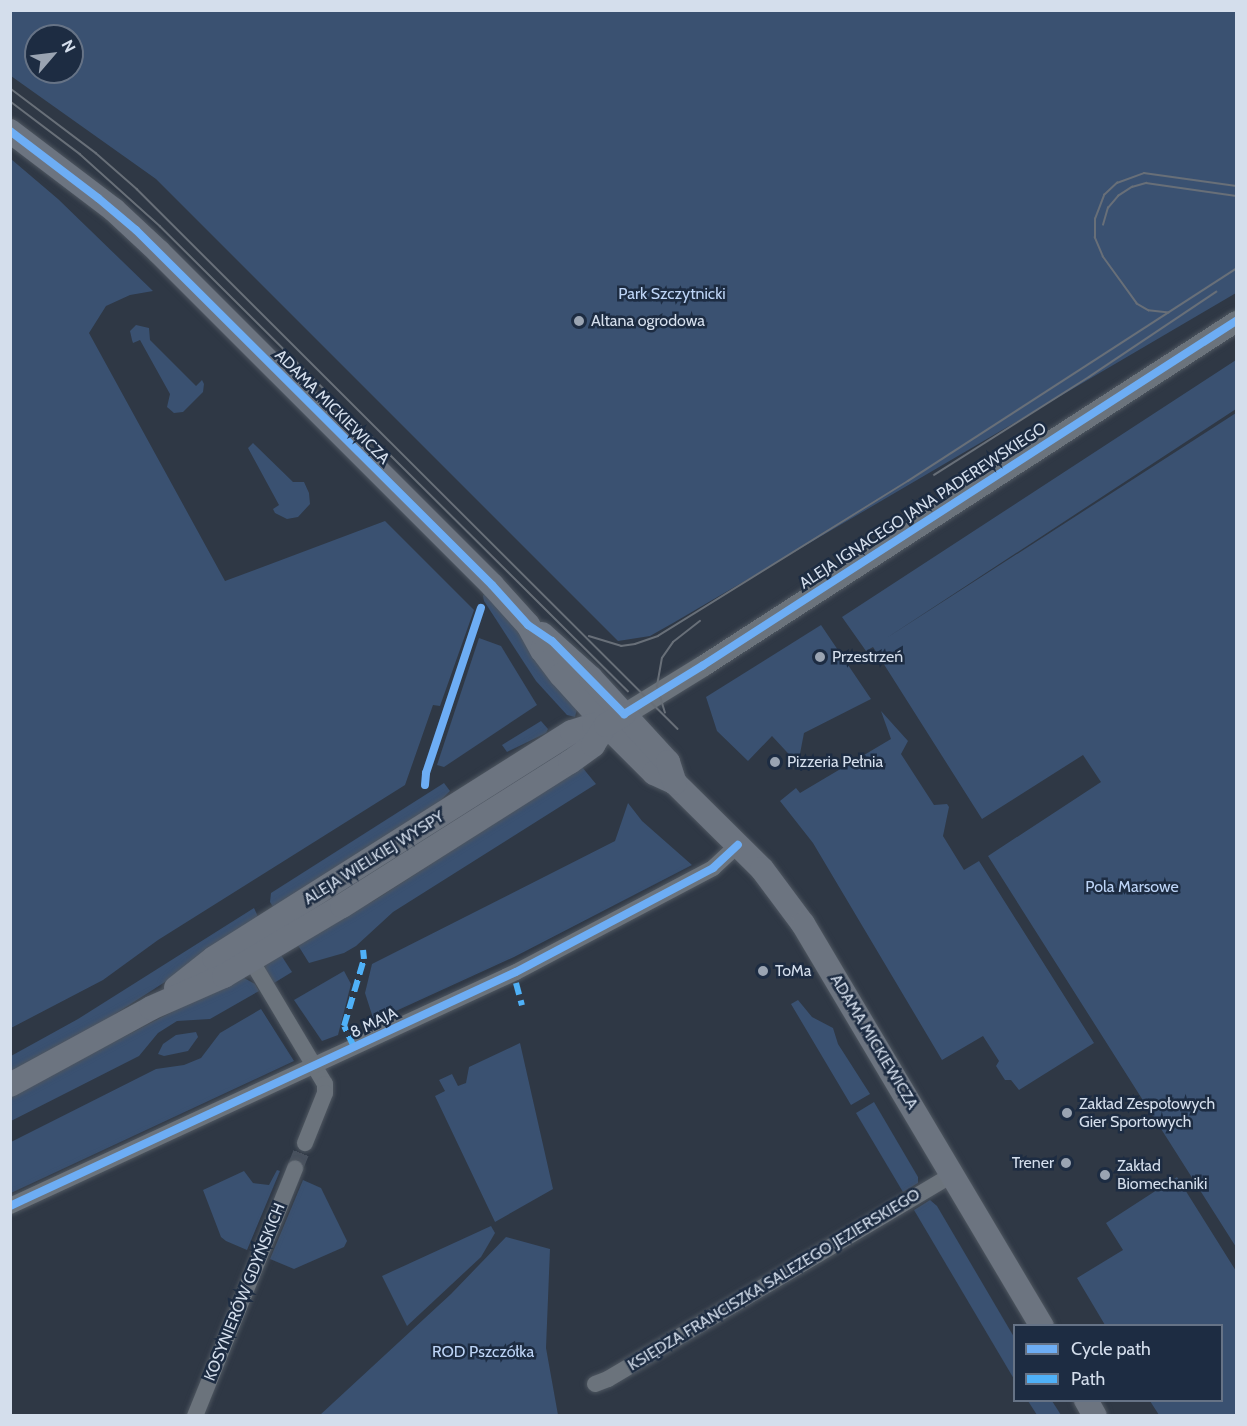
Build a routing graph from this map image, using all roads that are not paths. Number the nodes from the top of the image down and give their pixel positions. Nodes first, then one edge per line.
1 (10, 131) edge
2 (1236, 321) edge
3 (615, 719) junction
4 (738, 845) junction
5 (251, 960) junction
6 (151, 1008) junction
7 (314, 1067) junction
8 (10, 1084) edge
9 (305, 1143) tunnel mouth
10 (295, 1168) tunnel mouth
11 (953, 1174) junction
12 (10, 1206) edge
13 (1041, 1324) edge
14 (595, 1384) dead end
15 (1087, 1402) edge
16 (195, 1416) edge
17 (1095, 1416) edge

1 - 3 main road, ADAMA MICKIEWICZA
2 - 3 street, ALEJA IGNACEGO JANA PADEREWSKIEGO
3 - 4 main road, ADAMA MICKIEWICZA
3 - 5 main road, ALEJA WIELKIEJ WYSPY
3 - 6 main road, ALEJA WIELKIEJ WYSPY
4 - 7 street, 8 MAJA
4 - 11 main road, ADAMA MICKIEWICZA
5 - 6 main road, ALEJA WIELKIEJ WYSPY
5 - 7 street
6 - 8 main road, ALEJA WIELKIEJ WYSPY
7 - 9 street
7 - 12 street, 8 MAJA
10 - 16 street, KOSYNIERÓW GDYŃSKICH
11 - 13 main road, ADAMA MICKIEWICZA
11 - 14 street, KSIĘDZA FRANCISZKA SALEZEGO JEZIERSKIEGO
15 - 17 main road

